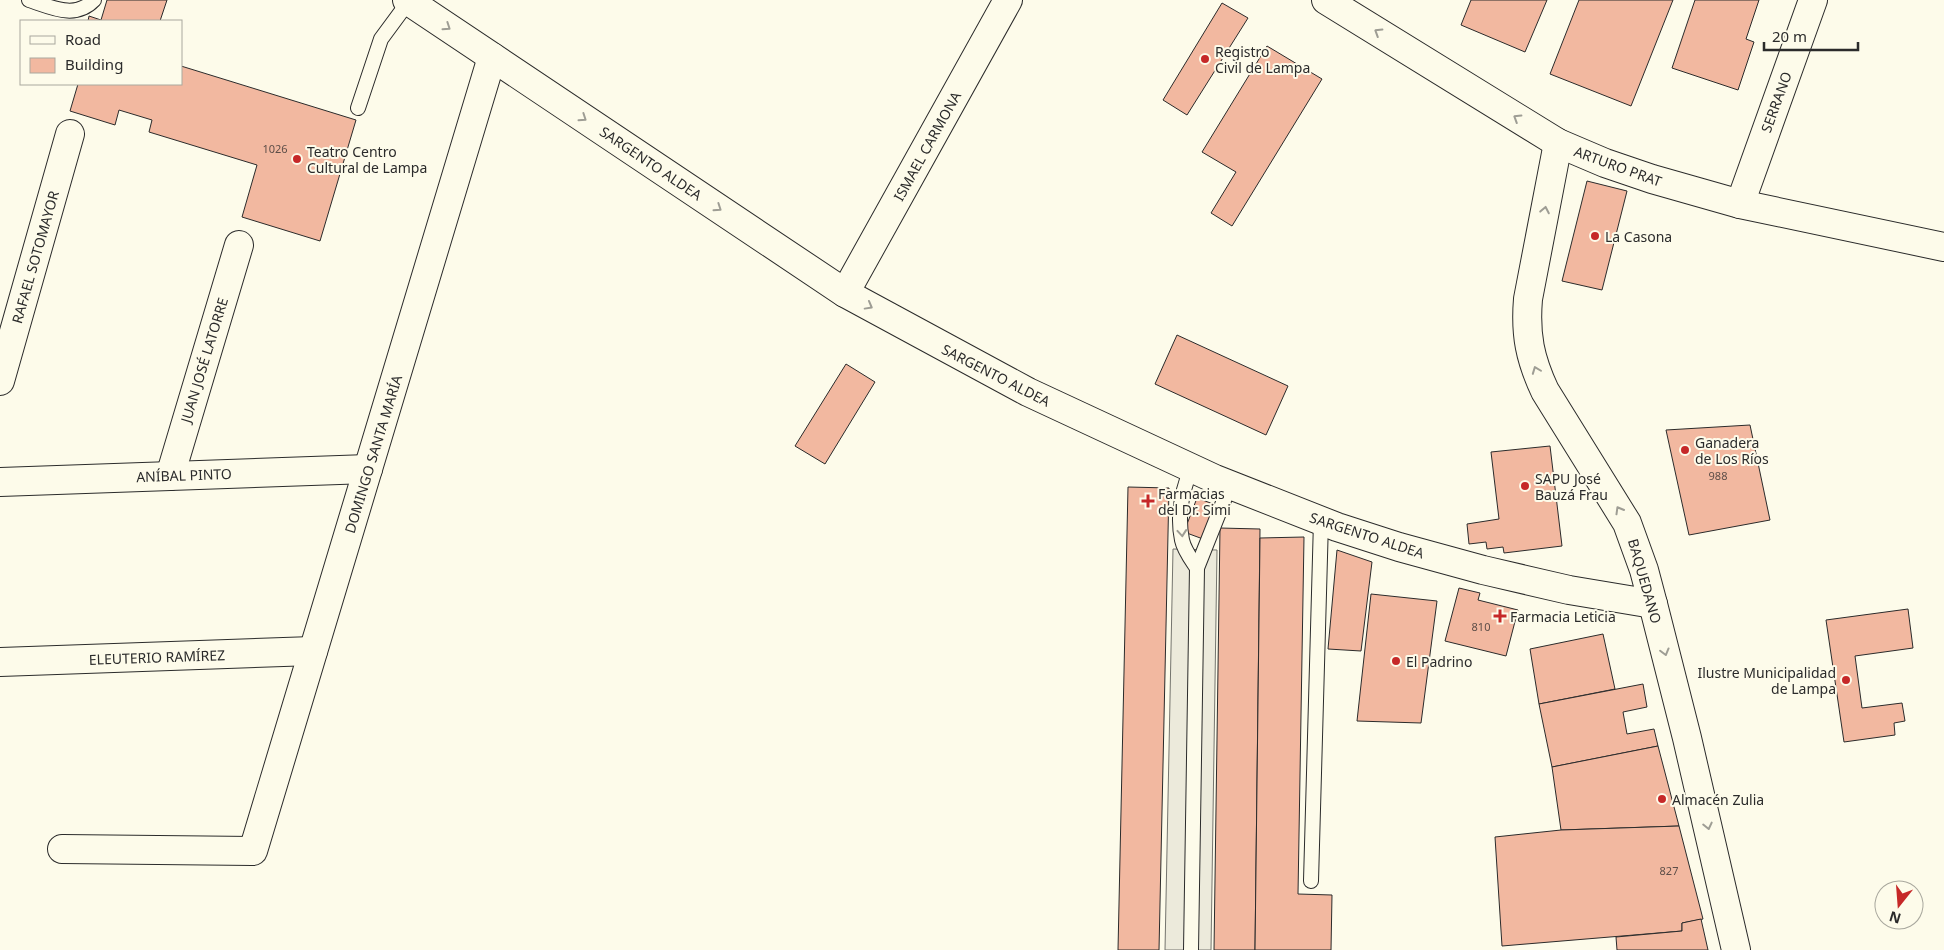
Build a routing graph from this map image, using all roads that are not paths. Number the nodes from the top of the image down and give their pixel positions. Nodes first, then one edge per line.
1 (29, 0) edge
2 (94, 0) edge
3 (408, 0) edge
4 (1008, 0) edge
5 (1326, 0) edge
6 (1813, 0) edge
7 (492, 57) junction
8 (358, 108) dead end
9 (70, 134) dead end
10 (1558, 143) junction
11 (1740, 204) junction
12 (239, 245) dead end
13 (1944, 247) edge
14 (845, 293) junction
15 (0, 381) edge
16 (368, 469) junction
17 (1191, 469) junction
18 (170, 476) junction
19 (0, 482) edge
20 (1230, 485) junction
21 (1321, 521) junction
22 (1197, 568) junction
23 (1653, 604) junction
24 (313, 651) junction
25 (0, 662) edge
26 (62, 849) dead end
27 (1311, 881) dead end
28 (1191, 950) edge
29 (1736, 950) edge

1 - 2 lane
3 -> 7 street, SARGENTO ALDEA
3 - 8 lane
4 - 14 street, ISMAEL CARMONA
10 -> 5 street, ARTURO PRAT
6 - 11 street, SERRANO
7 -> 14 street, SARGENTO ALDEA
7 - 16 street, DOMINGO SANTA MARÍA
9 - 15 street, RAFAEL SOTOMAYOR
10 - 11 street, ARTURO PRAT
23 -> 10 street, BAQUEDANO
11 - 13 street, ARTURO PRAT
12 - 18 street, JUAN JOSÉ LATORRE
14 -> 17 street, SARGENTO ALDEA
16 - 18 street, ANÍBAL PINTO
16 - 24 street, DOMINGO SANTA MARÍA
17 - 20 street, SARGENTO ALDEA
17 -> 22 lane
18 - 19 street, ANÍBAL PINTO
20 - 21 street, SARGENTO ALDEA
20 - 22 lane
21 - 23 street, SARGENTO ALDEA
21 - 27 lane
22 - 28 lane
23 -> 29 street, BAQUEDANO
24 - 25 street, ELEUTERIO RAMÍREZ
24 - 26 street, DOMINGO SANTA MARÍA

